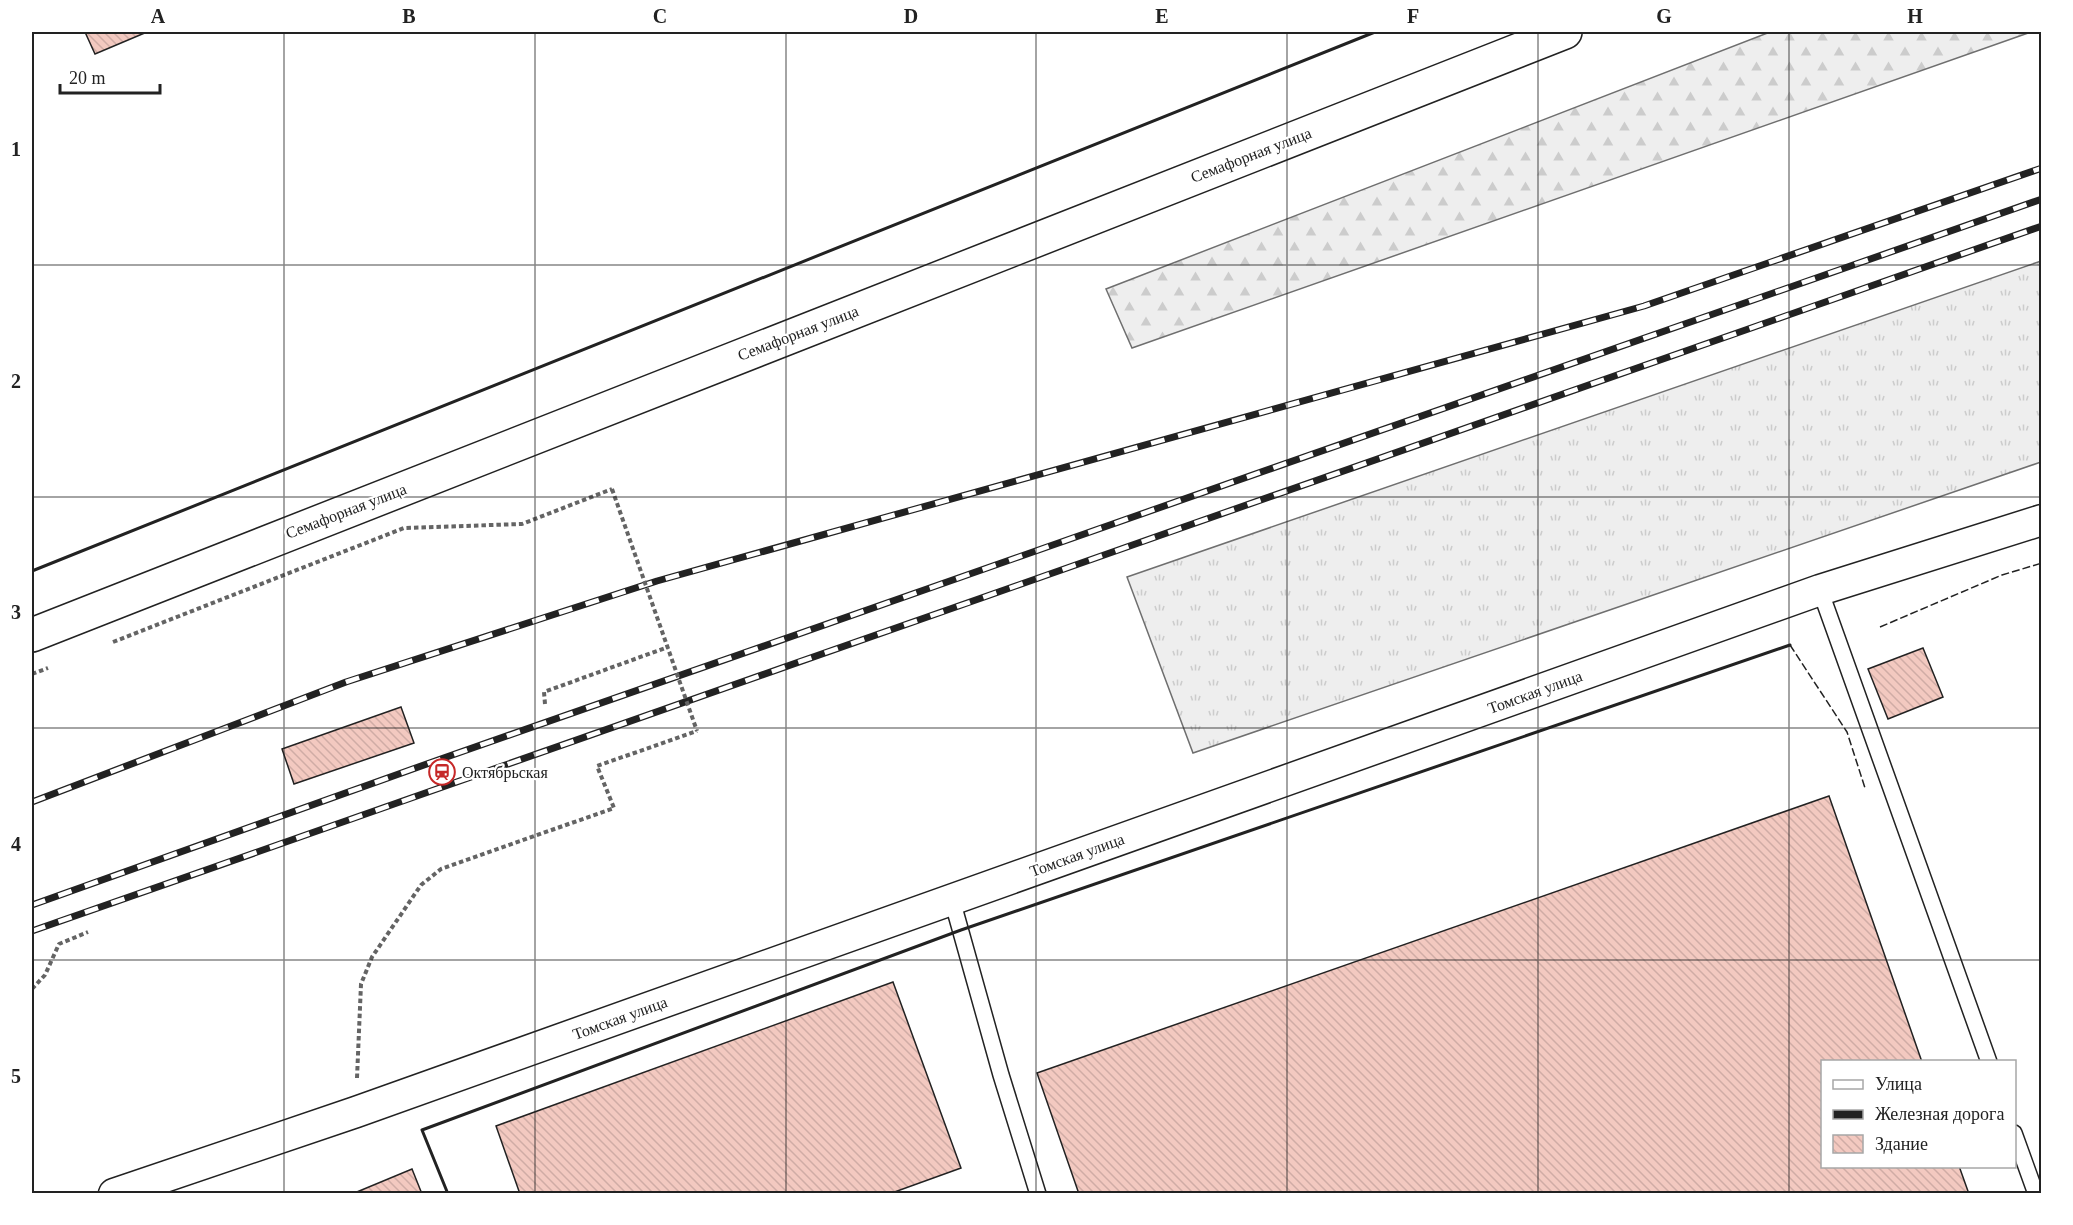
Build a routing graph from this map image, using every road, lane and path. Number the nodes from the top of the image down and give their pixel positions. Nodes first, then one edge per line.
1 (1565, 32) edge
2 (2042, 520) edge
3 (1820, 590) junction
4 (32, 635) edge
5 (108, 644) dead end
6 (668, 647) junction
7 (53, 666) dead end
8 (32, 674) edge
9 (545, 704) dead end
10 (952, 900) junction
11 (88, 932) dead end
12 (32, 989) edge
13 (1988, 1060) edge
14 (356, 1112) junction
15 (2016, 1139) edge
16 (114, 1194) edge
17 (1038, 1194) edge
18 (2036, 1194) edge

1 - 4 highway, Семафорная улица
2 - 3 street, Томская улица
3 - 10 street, Томская улица
3 - 13 lane
5 - 6 path, bridge
6 - 9 path
6 - 14 path, bridge
7 - 8 path
10 - 14 street, Томская улица
10 - 17 lane
11 - 12 path
14 - 16 street, Томская улица
15 - 18 lane

